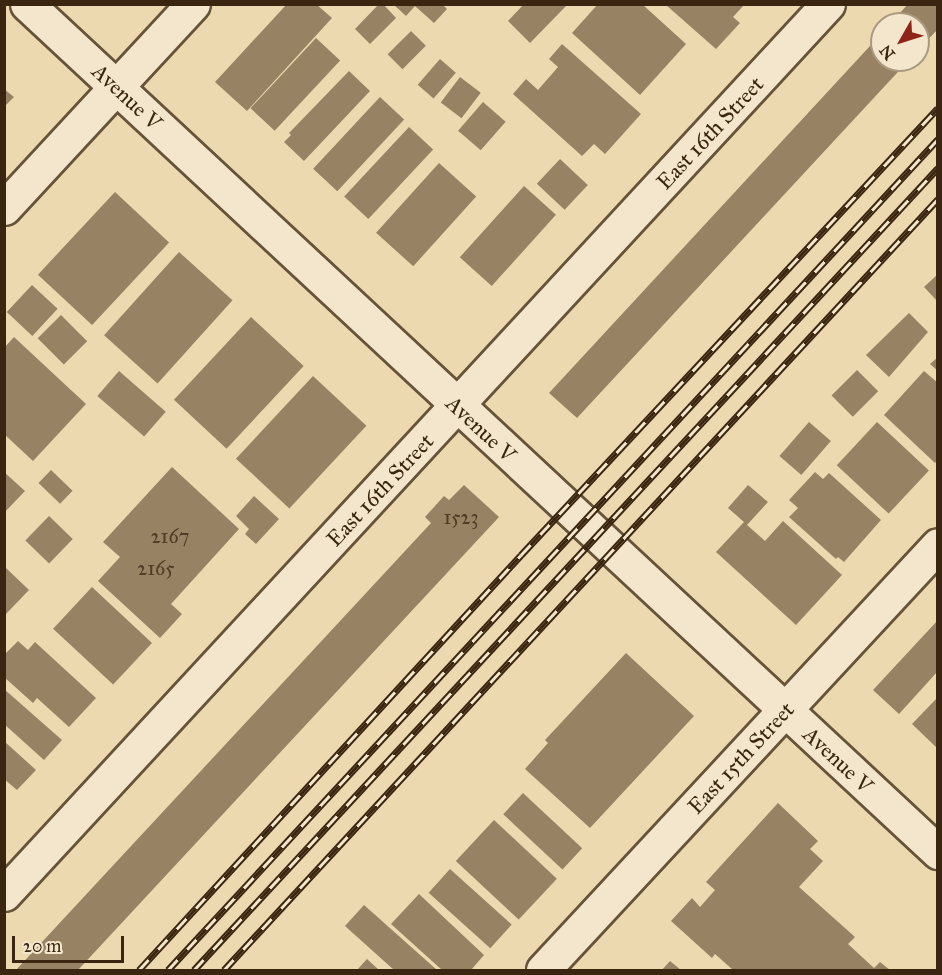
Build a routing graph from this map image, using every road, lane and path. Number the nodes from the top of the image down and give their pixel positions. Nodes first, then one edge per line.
1 (27, 4) edge
2 (193, 4) edge
3 (828, 4) edge
4 (117, 87) junction
5 (4, 208) edge
6 (457, 407) junction
7 (938, 545) edge
8 (785, 711) junction
9 (938, 852) edge
10 (4, 894) edge
11 (543, 970) edge

1 - 4 street, Avenue V
2 - 4 street
3 - 6 street, East 16th Street
4 - 5 street
4 - 6 street, Avenue V
6 - 8 street, Avenue V
6 - 10 street, East 16th Street
7 - 8 street, East 15th Street
8 - 9 street, Avenue V
8 - 11 street, East 15th Street

